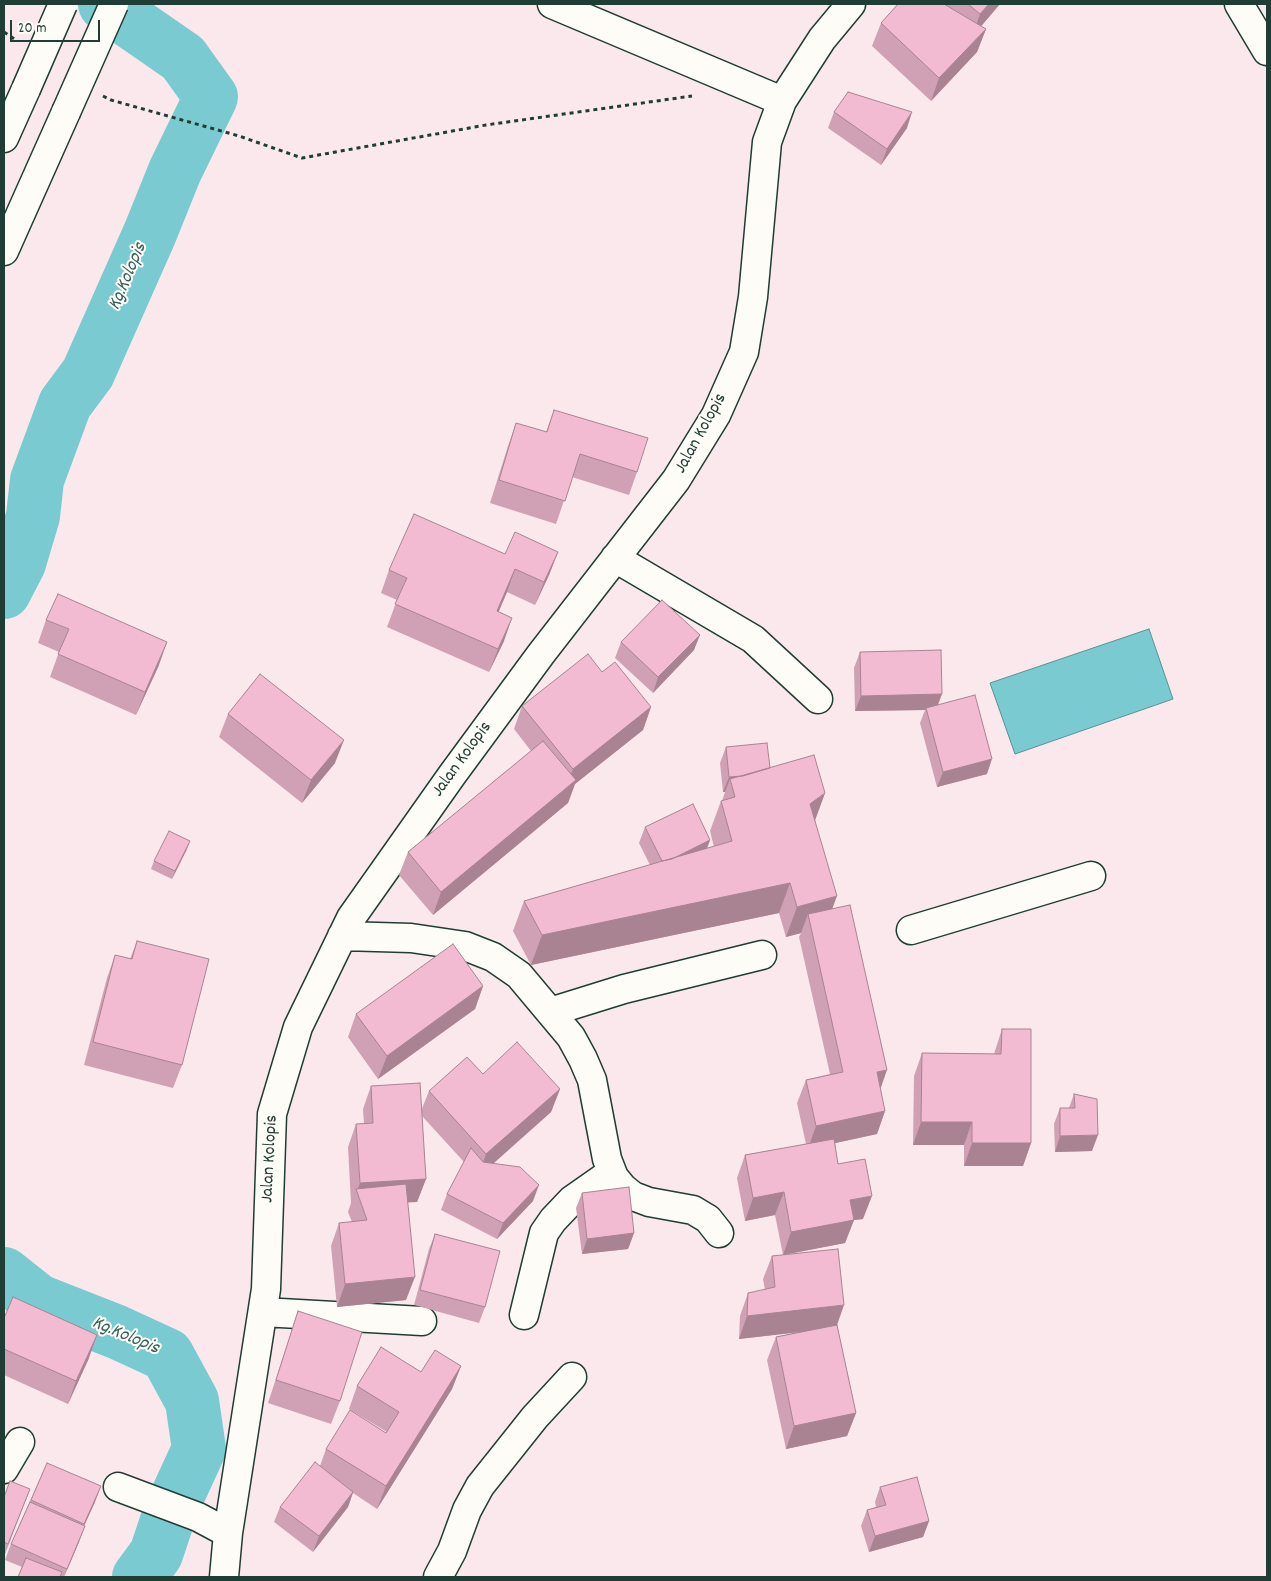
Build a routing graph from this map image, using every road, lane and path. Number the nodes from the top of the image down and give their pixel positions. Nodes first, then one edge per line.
1 (63, 4) edge
2 (114, 4) edge
3 (552, 4) edge
4 (851, 4) edge
5 (1239, 4) edge
6 (4, 32) edge
7 (20, 43) dead end
8 (1267, 51) edge
9 (102, 95) dead end
10 (700, 95) dead end
11 (782, 101) junction
12 (4, 138) edge
13 (4, 251) edge
14 (615, 558) junction
15 (818, 699) dead end
16 (1091, 876) dead end
17 (910, 930) dead end
18 (342, 936) junction
19 (762, 955) dead end
20 (550, 1012) junction
21 (612, 1172) junction
22 (719, 1233) dead end
23 (263, 1312) junction
24 (524, 1315) dead end
25 (422, 1321) dead end
26 (572, 1377) dead end
27 (20, 1442) dead end
28 (4, 1469) edge
29 (118, 1487) dead end
30 (228, 1533) junction
31 (224, 1577) edge
32 (438, 1577) edge

1 - 12 main road, bridge
2 - 13 main road, bridge
3 - 11 main road
4 - 11 main road, Jalan Kolopis
5 - 8 main road
6 - 7 path
9 - 10 path
11 - 14 main road, Jalan Kolopis
14 - 15 main road
14 - 18 main road, Jalan Kolopis
16 - 17 main road
18 - 20 main road
18 - 23 main road, Jalan Kolopis
19 - 20 main road
20 - 21 main road
21 - 22 main road
21 - 24 main road
23 - 25 main road
23 - 30 main road, Jalan Kolopis
26 - 32 main road
27 - 28 main road
29 - 30 main road
30 - 31 main road, Jalan Kolopis

